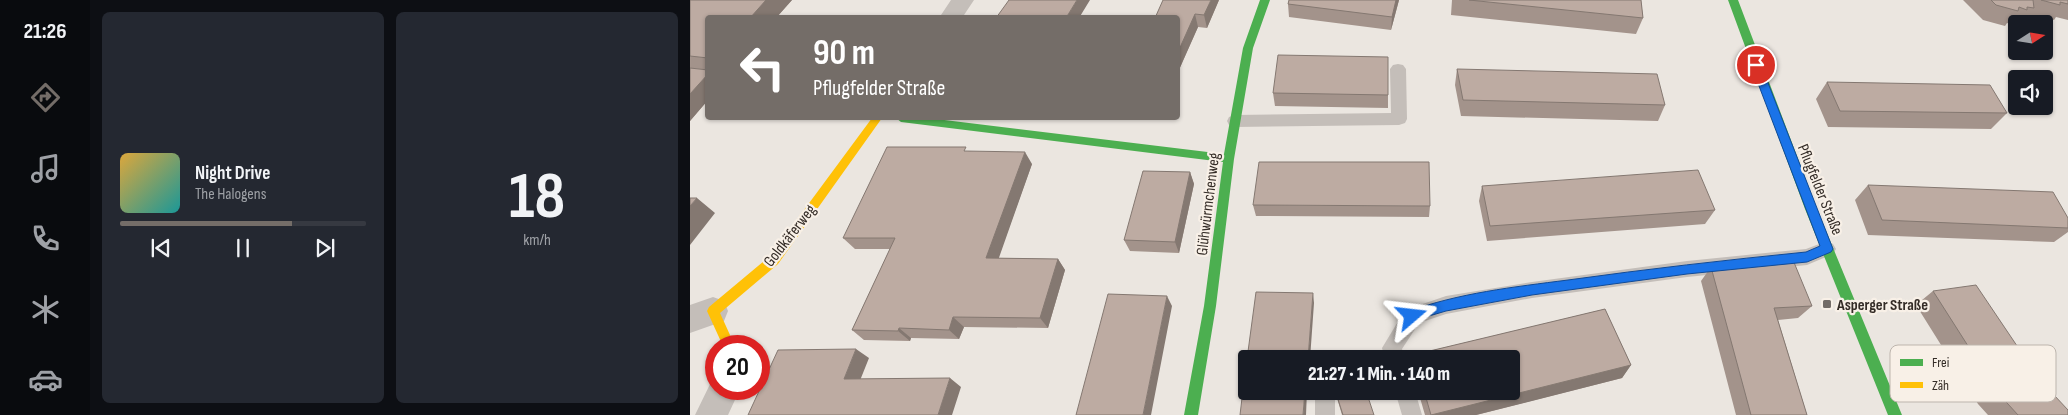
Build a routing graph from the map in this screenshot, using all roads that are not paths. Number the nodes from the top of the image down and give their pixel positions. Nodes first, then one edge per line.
1 (963, 0) edge
2 (1265, 0) edge
3 (1733, 0) edge
4 (952, 15) edge
5 (1398, 69) dead end
6 (876, 120) edge
7 (917, 120) edge
8 (1235, 122) junction
9 (1229, 159) junction
10 (1827, 249) junction
11 (701, 315) edge
12 (720, 335) edge
13 (1393, 350) edge
14 (718, 400) edge
15 (1325, 400) edge
16 (1408, 400) edge
17 (711, 415) edge
18 (1191, 415) edge
19 (1325, 415) edge
20 (1412, 415) edge
21 (1895, 415) edge

1 - 4 street
2 - 8 street, Glühwürmchenweg
3 - 10 street, Pflugfelder Straße
5 - 8 lane
6 - 11 street, Goldkäferweg
7 - 9 street
8 - 9 street, Glühwürmchenweg
9 - 18 street, Glühwürmchenweg
10 - 13 lane
10 - 21 street, Pflugfelder Straße
11 - 12 street, Goldkäferweg
14 - 17 street
15 - 19 lane
16 - 20 lane

